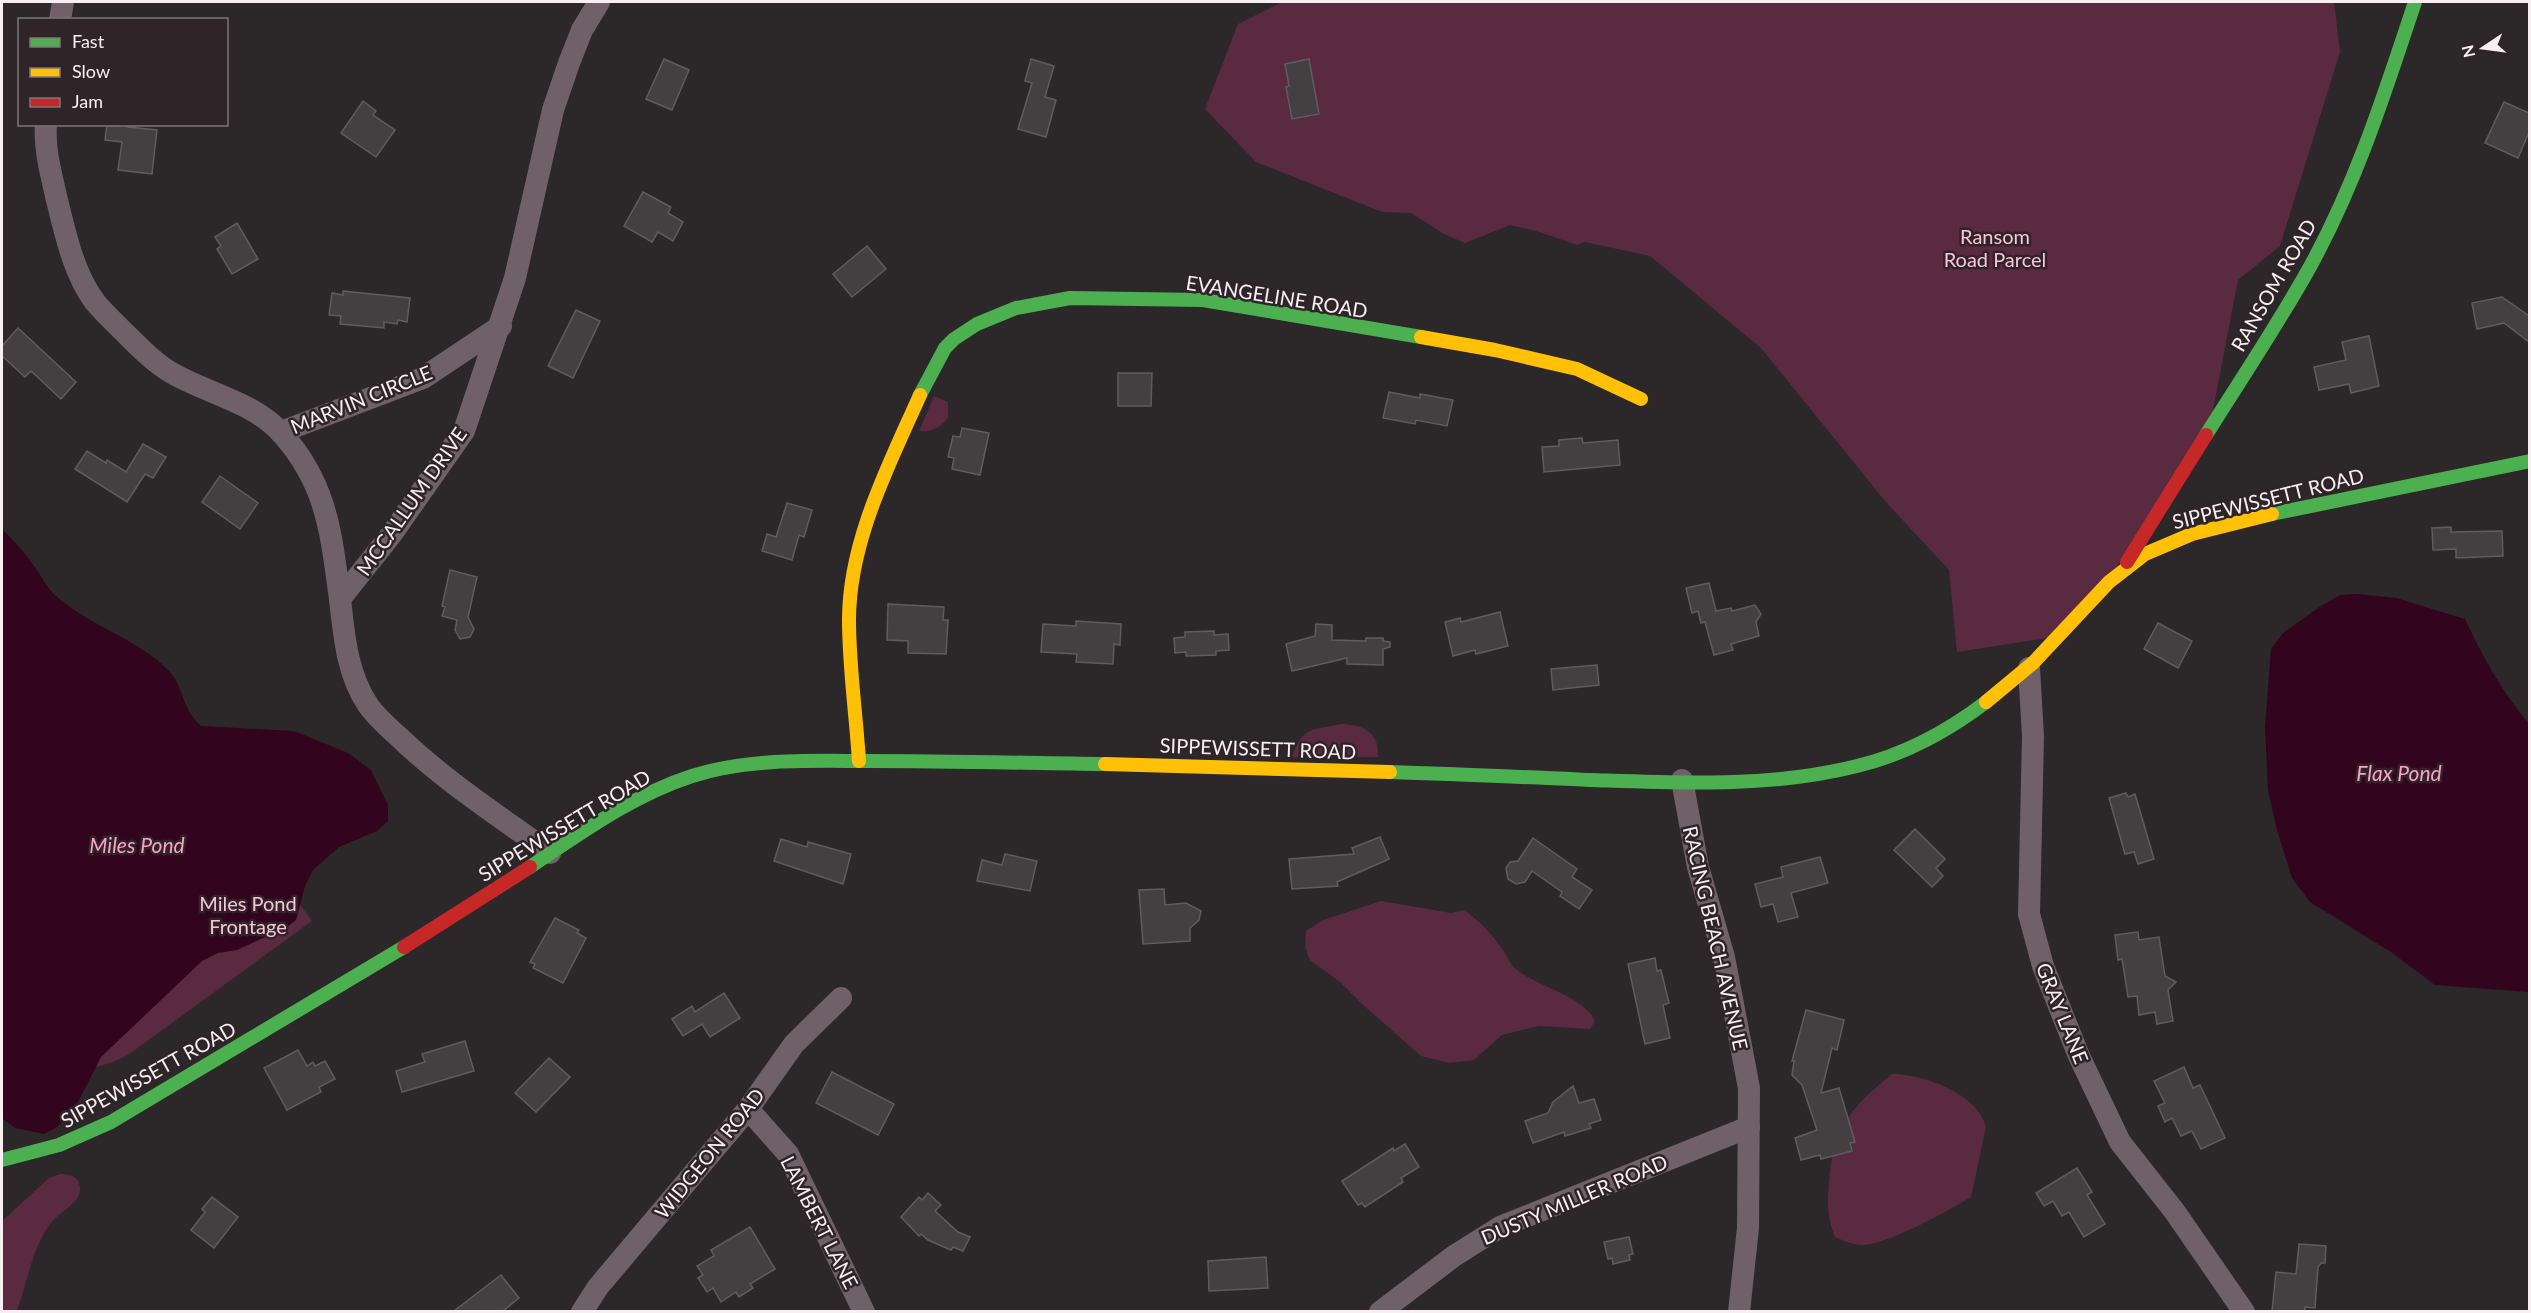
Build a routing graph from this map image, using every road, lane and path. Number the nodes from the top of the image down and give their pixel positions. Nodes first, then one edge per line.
1 (63, 2) edge
2 (599, 2) edge
3 (2415, 2) edge
4 (60, 18) edge
5 (46, 126) edge
6 (501, 326) junction
7 (1641, 399) dead end
8 (281, 432) junction
9 (2529, 460) edge
10 (2123, 569) junction
11 (340, 599) junction
12 (2029, 668) junction
13 (858, 761) junction
14 (1682, 780) junction
15 (550, 853) junction
16 (841, 998) dead end
17 (748, 1108) junction
18 (1749, 1127) junction
19 (2, 1160) edge
20 (582, 1311) edge
21 (864, 1311) edge
22 (1380, 1311) edge
23 (1739, 1311) edge
24 (2244, 1311) edge

1 - 4 street
2 - 6 street, MCCALLUM DRIVE
3 - 10 main road, RANSOM ROAD
5 - 8 street, MARVIN CIRCLE
6 - 8 street, MARVIN CIRCLE
6 - 11 street, MCCALLUM DRIVE
7 - 13 main road, EVANGELINE ROAD
8 - 11 street, MARVIN CIRCLE
9 - 10 main road, SIPPEWISSETT ROAD
10 - 12 main road, SIPPEWISSETT ROAD
11 - 15 street
12 - 14 main road, SIPPEWISSETT ROAD
12 - 24 street, GRAY LANE
13 - 14 main road, SIPPEWISSETT ROAD
13 - 15 main road, SIPPEWISSETT ROAD
14 - 18 street, RACING BEACH AVENUE
15 - 19 main road, SIPPEWISSETT ROAD
16 - 17 street, WIDGEON ROAD
17 - 20 street, WIDGEON ROAD
17 - 21 street, LAMBERT LANE
18 - 22 street, DUSTY MILLER ROAD
18 - 23 street, RACING BEACH AVENUE

